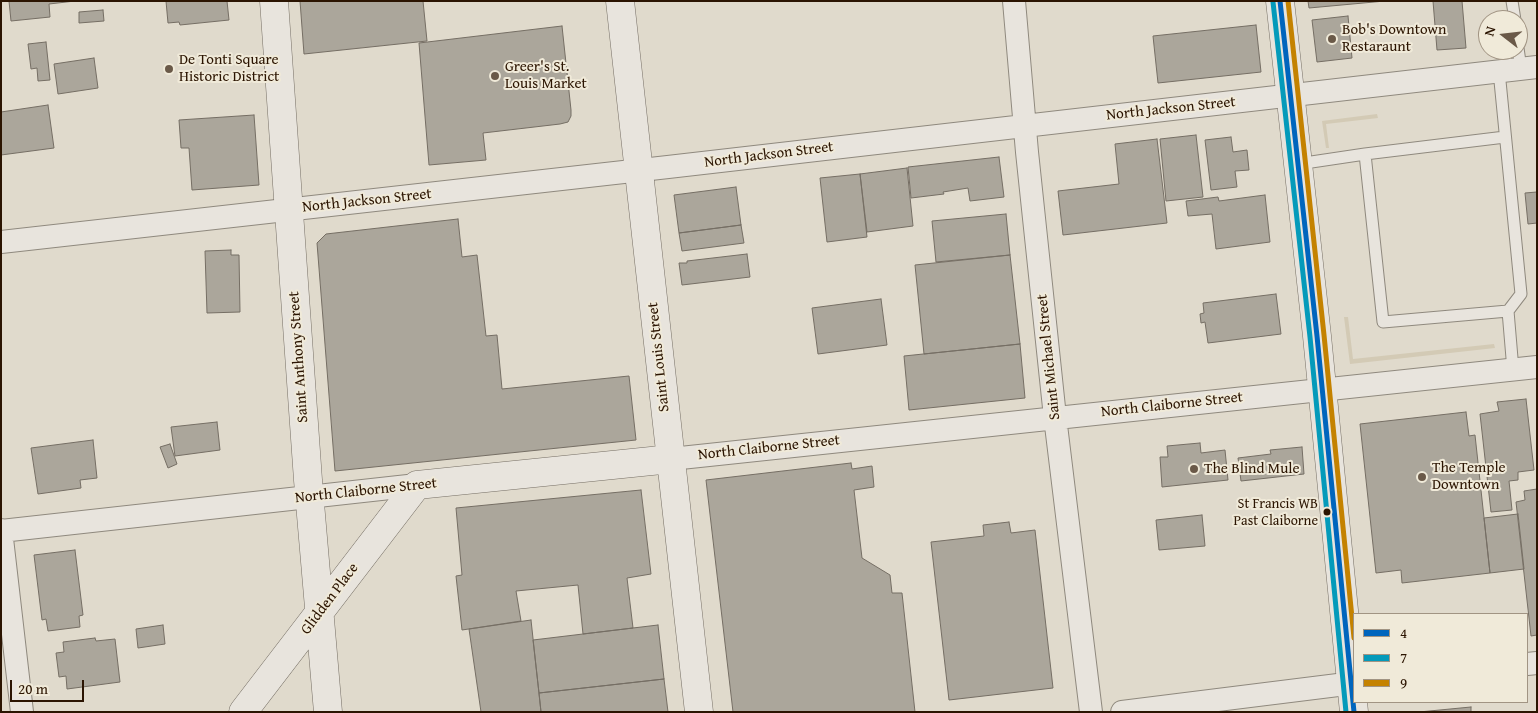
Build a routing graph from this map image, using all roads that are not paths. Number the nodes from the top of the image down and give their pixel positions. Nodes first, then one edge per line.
1 (274, 1) edge
2 (620, 1) edge
3 (1014, 1) edge
4 (1280, 1) edge
5 (1525, 61) edge
6 (1499, 71) junction
7 (1289, 95) junction
8 (1024, 125) junction
9 (1505, 137) junction
10 (1365, 154) junction
11 (1297, 164) junction
12 (638, 170) junction
13 (288, 210) junction
14 (1, 242) edge
15 (1508, 311) junction
16 (1537, 367) edge
17 (1513, 370) junction
18 (1322, 390) junction
19 (1055, 417) junction
20 (670, 459) junction
21 (417, 485) junction
22 (309, 497) junction
23 (1, 531) edge
24 (319, 614) junction
25 (1352, 683) edge
26 (1353, 698) edge
27 (22, 712) edge
28 (243, 712) edge
29 (328, 712) edge
30 (699, 712) edge
31 (1091, 712) edge
32 (1122, 712) edge

1 - 13 street, Saint Anthony Street
2 - 12 street, Saint Louis Street
3 - 8 street, Saint Michael Street
4 - 7 street
5 - 6 street, North Jackson Street
6 - 7 street, North Jackson Street
6 - 9 lane
7 - 8 street, North Jackson Street
7 - 11 street
8 - 12 street, North Jackson Street
8 - 19 street, Saint Michael Street
9 - 10 lane
9 - 15 lane
10 - 11 lane
10 - 15 lane
11 - 18 street
12 - 13 street, North Jackson Street
12 - 20 street, Saint Louis Street
13 - 14 street, North Jackson Street
13 - 22 street, Saint Anthony Street
15 - 17 lane
16 - 17 street, North Claiborne Street
17 - 18 street, North Claiborne Street
18 - 19 street, North Claiborne Street
18 - 25 street
19 - 20 street, North Claiborne Street
19 - 31 street, Saint Michael Street
20 - 21 street, North Claiborne Street
20 - 30 street, Saint Louis Street
21 - 22 street, North Claiborne Street
21 - 24 street, Glidden Place
22 - 23 street, North Claiborne Street
22 - 24 street, Saint Anthony Street
23 - 27 street
24 - 28 street, Glidden Place
24 - 29 street, Saint Anthony Street
25 - 26 street
25 - 32 street

